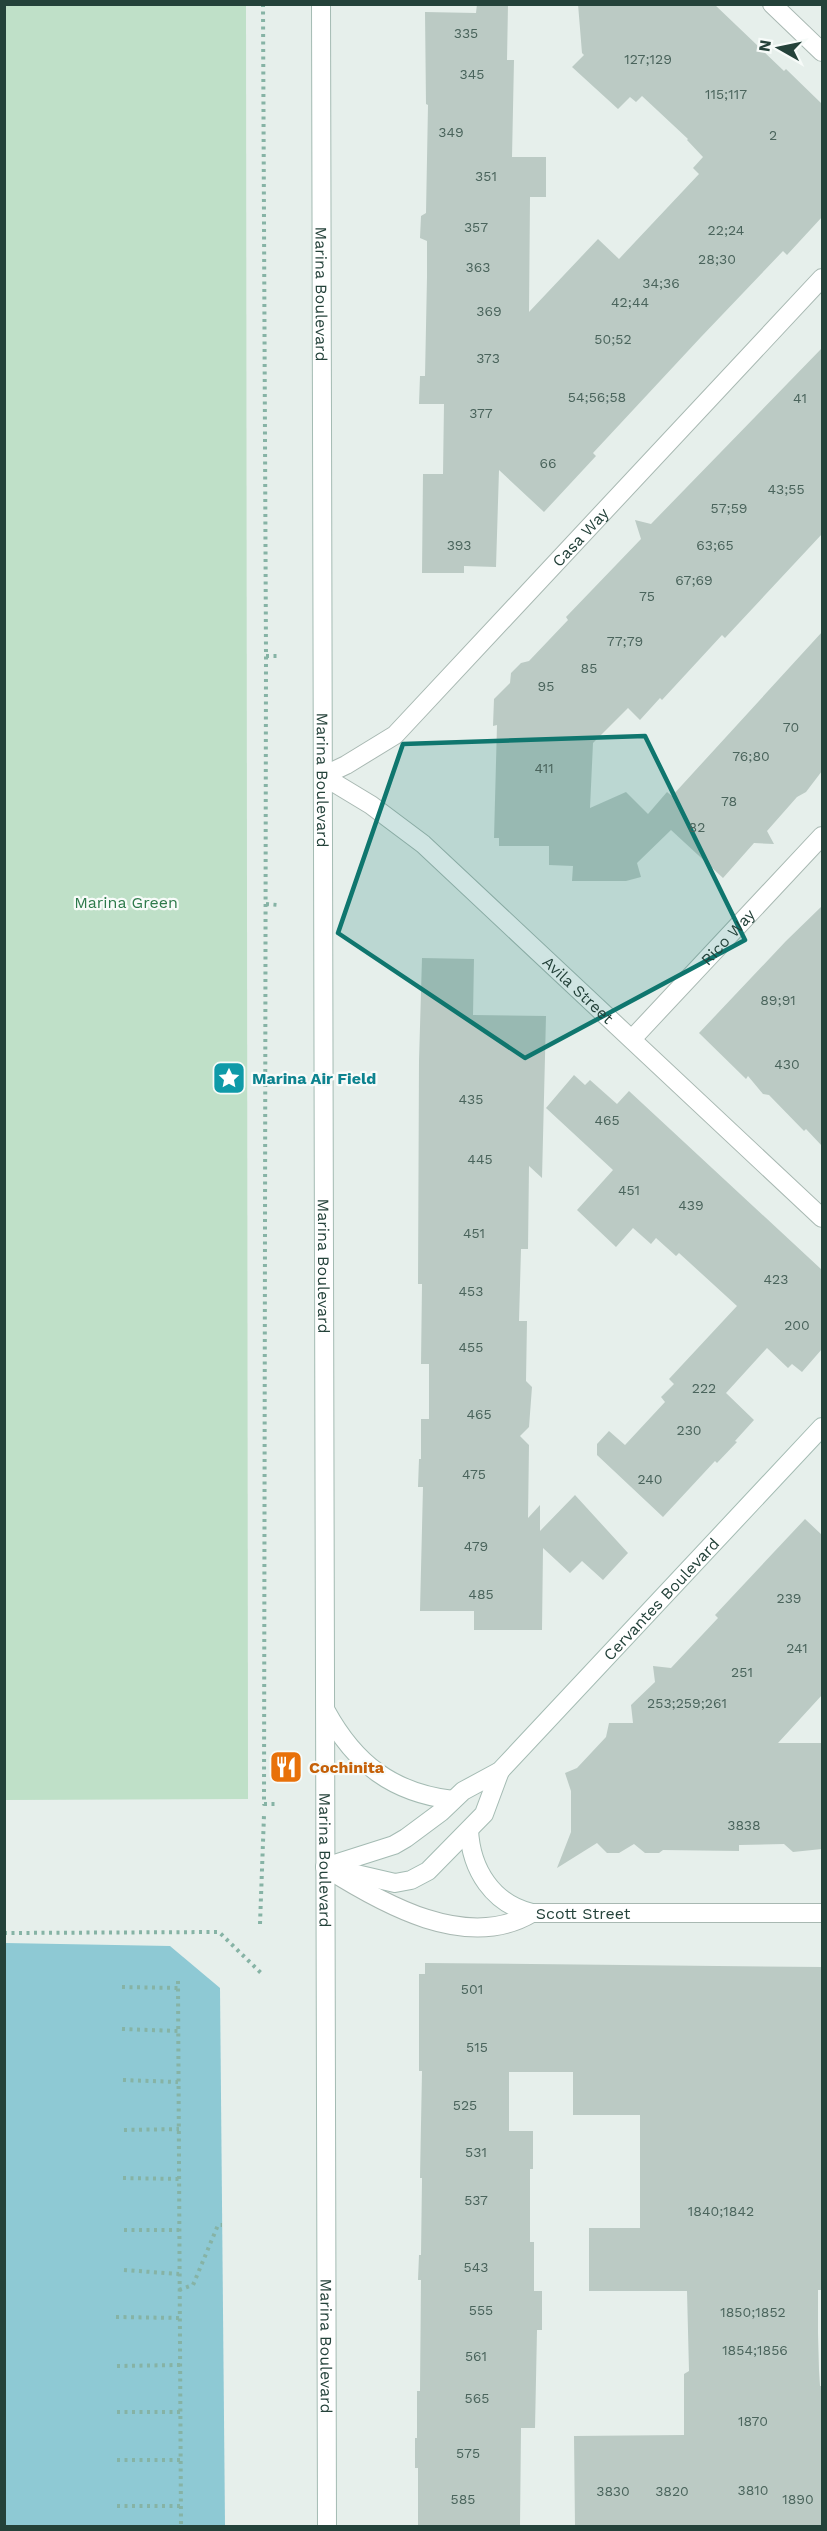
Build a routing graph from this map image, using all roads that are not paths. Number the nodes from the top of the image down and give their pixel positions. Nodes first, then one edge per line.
1 (321, 4) edge
2 (772, 4) edge
3 (822, 52) edge
4 (822, 278) edge
5 (323, 776) junction
6 (822, 836) edge
7 (632, 1039) junction
8 (822, 1218) edge
9 (822, 1427) edge
10 (325, 1708) junction
11 (500, 1771) junction
12 (453, 1800) junction
13 (469, 1830) junction
14 (325, 1867) junction
15 (822, 1913) edge
16 (532, 1914) junction
17 (327, 2526) edge

1 - 5 street, Marina Boulevard
2 - 3 street
4 - 5 street, Casa Way
5 - 7 street, Avila Street
5 - 10 street, Marina Boulevard
6 - 7 street, Rico Way
7 - 8 street, Avila Street
9 - 11 street, Cervantes Boulevard
10 - 12 street
10 - 14 street, Marina Boulevard
11 - 12 street, Cervantes Boulevard
11 - 13 street, Cervantes Boulevard
12 - 14 street, Cervantes Boulevard
13 - 14 street, Cervantes Boulevard
13 - 16 street
14 - 16 street, Scott Street
14 - 17 street, Marina Boulevard
15 - 16 street, Scott Street

